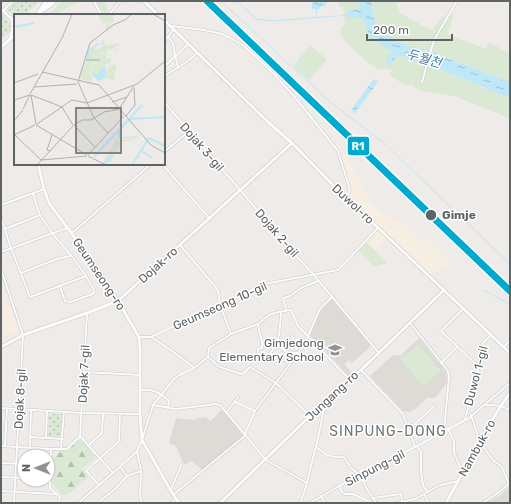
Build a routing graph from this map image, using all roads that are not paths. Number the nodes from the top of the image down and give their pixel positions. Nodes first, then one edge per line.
1 (13, 1) edge
2 (46, 1) edge
3 (51, 1) edge
4 (55, 1) edge
5 (94, 1) edge
6 (120, 1) edge
7 (144, 1) edge
8 (457, 1) edge
9 (2, 10) edge
10 (36, 14) edge
11 (101, 14) edge
12 (110, 14) edge
13 (157, 14) edge
14 (13, 19) edge
15 (165, 21) edge
16 (169, 25) junction
17 (173, 30) junction
18 (14, 36) edge
19 (168, 36) junction
20 (10, 39) junction
21 (165, 40) edge
22 (188, 44) junction
23 (1, 48) edge
24 (197, 53) junction
25 (176, 56) junction
26 (165, 67) edge
27 (178, 68) junction
28 (165, 79) edge
29 (422, 80) dead end
30 (165, 103) edge
31 (189, 131) junction
32 (292, 143) junction
33 (165, 151) edge
34 (38, 165) edge
35 (150, 165) edge
36 (163, 165) edge
37 (44, 189) junction
38 (241, 190) junction
39 (33, 194) junction
40 (346, 197) junction
41 (1, 206) edge
42 (40, 215) junction
43 (1, 218) edge
44 (210, 219) junction
45 (67, 228) junction
46 (378, 228) junction
47 (5, 229) junction
48 (52, 233) junction
49 (72, 233) junction
50 (180, 245) junction
51 (11, 248) junction
52 (1, 252) edge
53 (71, 255) junction
54 (1, 269) edge
55 (21, 273) junction
56 (313, 274) junction
57 (86, 276) junction
58 (318, 281) junction
59 (60, 286) junction
60 (444, 290) junction
61 (332, 297) junction
62 (118, 301) junction
63 (220, 305) junction
64 (463, 309) junction
65 (286, 310) junction
66 (281, 312) junction
67 (87, 313) junction
68 (410, 323) junction
69 (258, 324) junction
70 (231, 334) junction
71 (23, 335) junction
72 (291, 335) dead end
73 (308, 335) junction
74 (491, 335) junction
75 (139, 337) junction
76 (151, 337) junction
77 (510, 340) edge
78 (276, 344) junction
79 (304, 345) junction
80 (1, 346) edge
81 (457, 346) junction
82 (504, 347) junction
83 (299, 353) junction
84 (379, 353) junction
85 (510, 353) edge
86 (208, 358) junction
87 (293, 360) junction
88 (268, 361) junction
89 (441, 363) junction
90 (479, 367) junction
91 (194, 368) junction
92 (361, 370) junction
93 (84, 372) junction
94 (140, 375) junction
95 (350, 380) junction
96 (276, 383) junction
97 (510, 383) edge
98 (141, 390) junction
99 (510, 393) edge
100 (162, 394) junction
101 (238, 397) dead end
102 (235, 402) junction
103 (325, 403) junction
104 (153, 405) junction
105 (484, 405) junction
106 (434, 406) dead end
107 (501, 406) junction
108 (1, 408) edge
109 (168, 408) junction
110 (7, 409) junction
111 (19, 409) junction
112 (31, 410) junction
113 (47, 411) junction
114 (255, 411) junction
115 (510, 411) edge
116 (64, 412) junction
117 (82, 413) junction
118 (226, 413) junction
119 (103, 414) junction
120 (120, 414) junction
121 (140, 414) junction
122 (471, 415) junction
123 (310, 416) junction
124 (465, 419) junction
125 (1, 423) edge
126 (6, 423) junction
127 (407, 427) junction
128 (448, 428) junction
129 (444, 430) junction
130 (245, 435) junction
131 (1, 436) edge
132 (5, 436) junction
133 (80, 436) junction
134 (31, 437) junction
135 (46, 438) junction
136 (62, 439) junction
137 (142, 440) junction
138 (480, 442) junction
139 (89, 445) junction
140 (1, 446) edge
141 (5, 446) junction
142 (17, 447) junction
143 (316, 447) junction
144 (416, 447) junction
145 (30, 448) joint
146 (56, 450) edge
147 (61, 450) junction
148 (137, 451) junction
149 (100, 458) junction
150 (266, 460) junction
151 (1, 463) edge
152 (16, 463) edge
153 (180, 465) dead end
154 (120, 467) junction
155 (16, 470) edge
156 (141, 471) junction
157 (463, 472) junction
158 (113, 473) junction
159 (127, 476) junction
160 (360, 476) junction
161 (1, 477) edge
162 (15, 478) junction
163 (459, 480) junction
164 (307, 483) junction
165 (509, 483) edge
166 (99, 486) junction
167 (339, 486) junction
168 (50, 488) edge
169 (1, 491) edge
170 (171, 491) junction
171 (15, 492) junction
172 (425, 493) junction
173 (56, 494) junction
174 (173, 495) junction
175 (320, 496) junction
176 (373, 498) junction
177 (176, 499) junction
178 (402, 502) edge
179 (14, 503) edge
180 (60, 503) edge
181 (78, 503) edge
182 (100, 503) edge
183 (142, 503) edge
184 (171, 503) edge
185 (179, 503) edge
186 (220, 503) edge
187 (300, 503) edge
188 (310, 503) edge
189 (325, 503) edge
190 (372, 503) edge
191 (376, 503) edge
192 (396, 503) edge
193 (429, 503) edge
194 (446, 503) edge
195 (482, 503) edge

1 - 9 street
2 - 10 street
3 - 10 street
4 - 10 street
5 - 11 street
6 - 12 street
7 - 13 street
8 - 29 street
9 - 14 street
14 - 20 street
15 - 16 street, Duwol-ro
16 - 17 street, Duwol-ro
16 - 40 street
17 - 19 street
17 - 22 street, Duwol-ro
18 - 20 street
19 - 21 street
19 - 25 street
20 - 23 street
22 - 24 street, Duwol-ro
22 - 25 street
24 - 27 street
24 - 32 street, Duwol-ro
25 - 26 street
25 - 27 street
27 - 28 street
30 - 31 street, Dojak 3-gil
31 - 33 street
31 - 38 street, Dojak 3-gil
32 - 38 street, Dojak-ro
32 - 40 street, Duwol-ro
34 - 37 street, Geumseong-ro
35 - 49 street
36 - 44 street
37 - 39 street
37 - 45 street, Geumseong-ro
38 - 44 street, Dojak-ro
38 - 56 street, Dojak 2-gil
39 - 41 street
39 - 42 street
40 - 46 street, Duwol-ro
42 - 47 street
42 - 48 street
43 - 47 street
44 - 50 street, Dojak-ro
45 - 48 street
45 - 49 street, Geumseong-ro
46 - 56 street, Geumseong 10-gil
46 - 60 street, Duwol-ro
47 - 51 street
48 - 51 street
48 - 53 street
49 - 62 street, Geumseong-ro
50 - 62 street, Dojak-ro
50 - 63 street
51 - 52 street
51 - 55 street
53 - 55 street
53 - 57 street
54 - 71 street
55 - 59 street
56 - 58 street, Dojak 2-gil
56 - 63 street, Geumseong 10-gil
57 - 59 street
57 - 59 street
58 - 61 street, Dojak 2-gil
58 - 65 street
60 - 64 street, Duwol-ro
60 - 68 street, Jungang-ro
61 - 73 street
61 - 84 street, Dojak 2-gil
62 - 67 street, Dojak-ro
62 - 75 street, Geumseong-ro
63 - 70 street
63 - 76 street, Geumseong 10-gil
64 - 74 street, Duwol-ro
64 - 81 street
65 - 66 street
65 - 73 street
66 - 69 street
66 - 78 street
67 - 71 street, Dojak-ro
67 - 93 street, Dojak 7-gil
68 - 84 street, Jungang-ro
68 - 89 street
69 - 70 street
69 - 88 street
70 - 86 street
71 - 80 street, Dojak-ro
71 - 111 street, Dojak 8-gil
72 - 79 street
73 - 79 street
73 - 95 street
74 - 82 street, Duwol-ro
74 - 90 street, Duwol 1-gil
75 - 76 street, Geumseong 10-gil
75 - 94 street, Geumseong-ro
76 - 91 street, Geumseong 10-gil
77 - 82 street
78 - 83 street
78 - 88 street
79 - 83 street
81 - 89 street
81 - 90 street
82 - 85 street, Duwol-ro
83 - 87 street
84 - 92 street, Jungang-ro
86 - 91 street
86 - 96 street
87 - 88 street
87 - 96 street
89 - 129 street
90 - 124 street, Duwol 1-gil
91 - 100 street
92 - 95 street, Jungang-ro
92 - 127 street
93 - 94 street
93 - 117 street, Dojak 7-gil
94 - 98 street, Geumseong-ro
95 - 103 street, Jungang-ro
96 - 114 street
96 - 123 street
97 - 105 street, Sinpung-gil
98 - 100 street
98 - 121 street, Geumseong-ro
99 - 107 street, Nambuk-ro
100 - 104 street
100 - 109 street
101 - 102 street
102 - 114 street
102 - 118 street
103 - 123 street, Jungang-ro
103 - 143 street
104 - 109 street
104 - 137 street
105 - 107 street
105 - 122 street, Sinpung-gil
106 - 127 street
107 - 115 street
107 - 138 street, Nambuk-ro
108 - 110 street
109 - 118 street
110 - 111 street
110 - 126 street
111 - 112 street
111 - 142 street, Dojak 8-gil
112 - 113 street
112 - 134 street
113 - 116 street
113 - 135 street
114 - 130 street
116 - 117 street
116 - 136 street, Dojak 7-gil
117 - 119 street
117 - 133 street, Dojak 7-gil
118 - 130 street
119 - 120 street
119 - 139 street
120 - 121 street
120 - 149 street
121 - 137 street, Geumseong-ro
122 - 124 street, Sinpung-gil
122 - 138 street
123 - 150 street, Jungang-ro
124 - 128 street, Sinpung-gil
125 - 126 street
126 - 132 street
127 - 144 street
128 - 129 street, Sinpung-gil
128 - 157 street
129 - 144 street, Sinpung-gil
130 - 150 street
130 - 174 street
131 - 132 street
132 - 141 street
133 - 139 street
133 - 147 street
134 - 135 street
134 - 145 street
135 - 136 street
136 - 147 street, Dojak 7-gil
137 - 148 street
137 - 170 street, Geumseong-ro
138 - 157 street, Nambuk-ro
138 - 165 street
139 - 149 street
140 - 141 street
141 - 142 street
142 - 145 street
143 - 160 street
143 - 164 street
144 - 160 street, Sinpung-gil
144 - 172 street
146 - 147 street
148 - 154 street
148 - 156 street
149 - 158 street
149 - 166 street
150 - 164 street
150 - 186 street, Jungang-ro
151 - 152 street
153 - 170 street
154 - 158 street
154 - 159 street
155 - 162 street, Dojak 8-gil
156 - 159 street
156 - 183 street
157 - 163 street, Nambuk-ro
158 - 166 street
159 - 182 street
160 - 167 street, Sinpung-gil
160 - 176 street
161 - 162 street
162 - 171 street, Dojak 8-gil
163 - 172 street
163 - 194 street, Nambuk-ro
164 - 187 street
165 - 195 street
166 - 181 street
167 - 175 street, Sinpung-gil
167 - 190 street, Sinpung-gil
168 - 173 street
169 - 171 street
170 - 174 street, Geumseong-ro
171 - 173 street
171 - 179 street, Dojak 8-gil
172 - 178 street
172 - 193 street
173 - 180 street
174 - 177 street, Geumseong-ro
175 - 188 street, Sinpung-gil
175 - 189 street
176 - 178 street
176 - 191 street
177 - 184 street
177 - 185 street, Geumseong-ro
178 - 192 street

